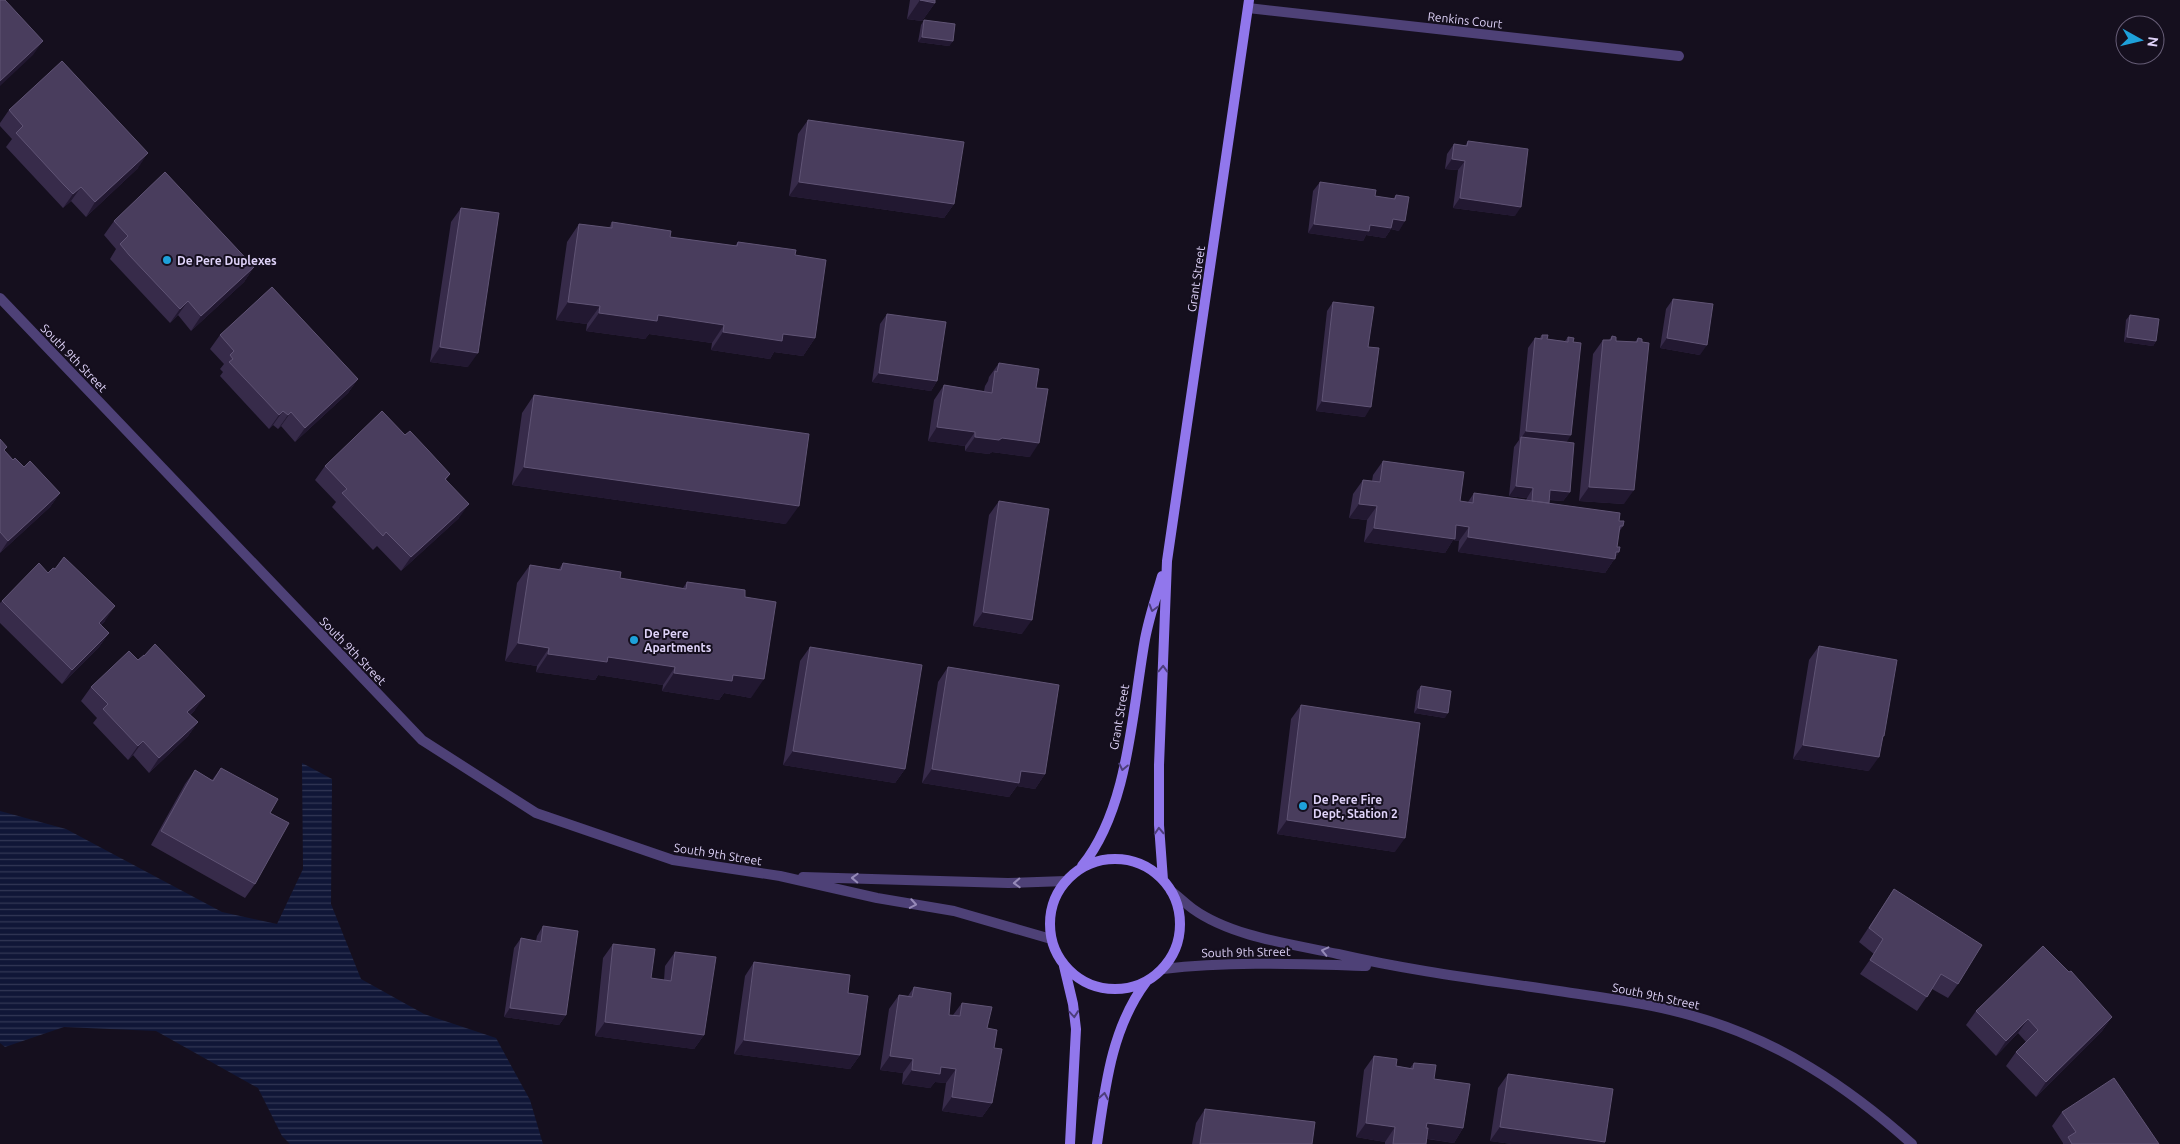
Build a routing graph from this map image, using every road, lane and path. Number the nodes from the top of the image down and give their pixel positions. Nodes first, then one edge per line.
1 (1249, 4) edge
2 (1679, 56) dead end
3 (0, 298) edge
4 (1167, 561) junction
5 (1079, 869) junction
6 (780, 876) junction
7 (1163, 880) junction
8 (1066, 881) junction
9 (1172, 891) junction
10 (1051, 939) junction
11 (1064, 966) junction
12 (1389, 966) junction
13 (1163, 969) junction
14 (1147, 982) junction
15 (1070, 1144) edge
16 (1096, 1144) edge
17 (1912, 1144) edge

1 - 2 street, Renkins Court
1 - 4 street, Grant Street
3 - 6 street, South 9th Street
4 -> 5 street, Grant Street
7 -> 4 street, Grant Street
5 - 7 street, Grant Street
5 - 8 street, Grant Street
8 -> 6 street, South 9th Street
6 -> 10 street, South 9th Street
7 - 9 street, Grant Street
8 - 10 street, Grant Street
12 -> 9 street, South 9th Street
9 - 13 street, Grant Street
10 - 11 street, Grant Street
11 - 14 street, Grant Street
11 -> 15 street, Grant Street
12 - 13 street, South 9th Street
12 - 17 street, South 9th Street
13 - 14 street, Grant Street
16 -> 14 street, Grant Street

